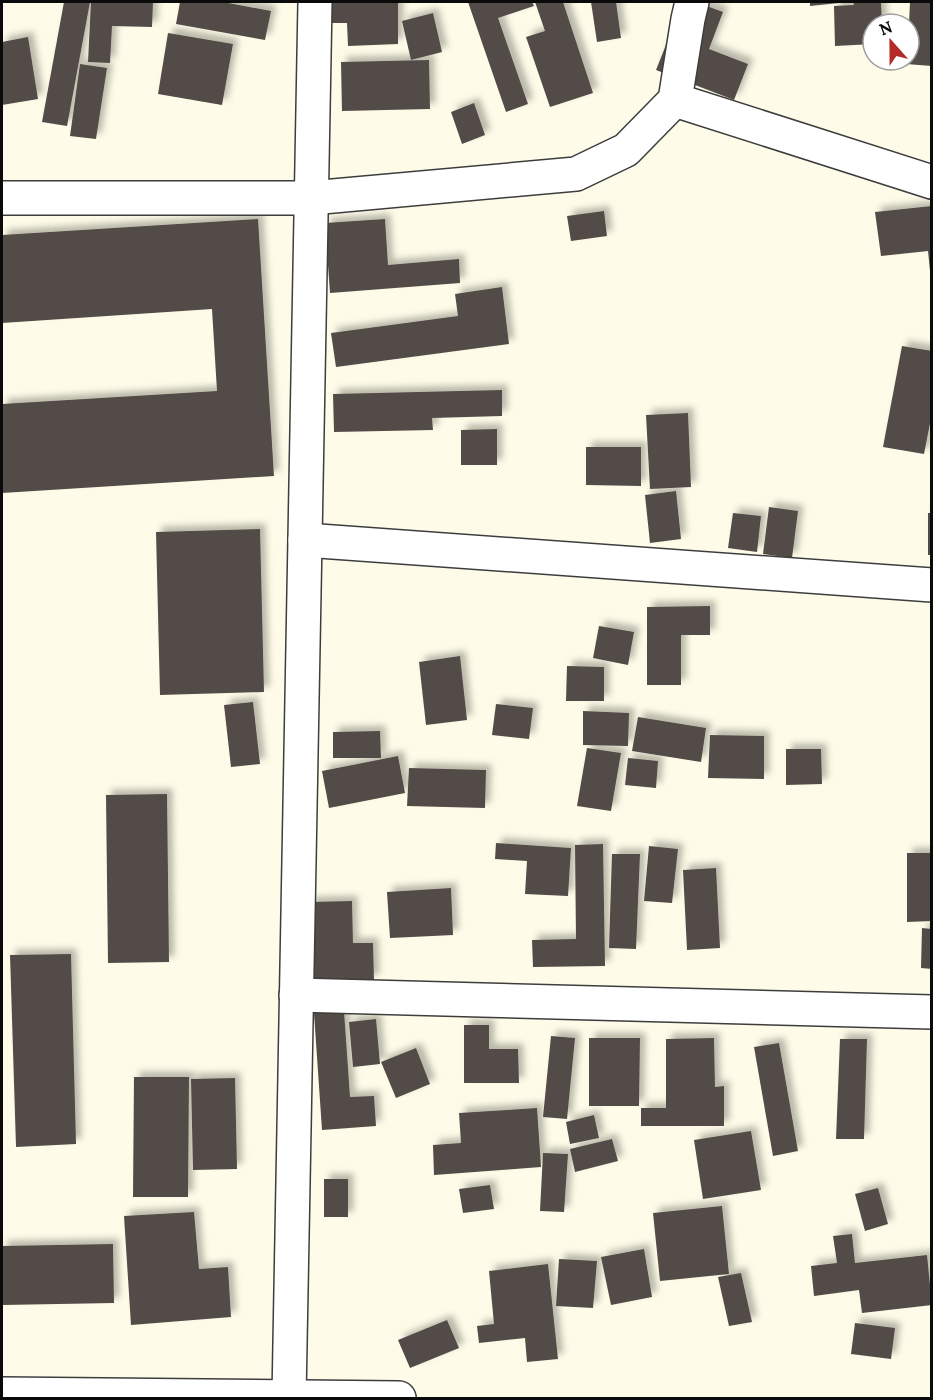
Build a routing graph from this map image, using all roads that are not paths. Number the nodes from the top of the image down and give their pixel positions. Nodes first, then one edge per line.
1 (315, 2) edge
2 (692, 2) edge
3 (675, 100) junction
4 (932, 182) edge
5 (2, 198) edge
6 (311, 198) junction
7 (305, 540) junction
8 (932, 585) edge
9 (296, 995) junction
10 (932, 1012) edge
11 (2, 1394) edge
12 (289, 1397) edge
13 (399, 1398) edge

1 - 6 street
2 - 3 street
3 - 4 street
3 - 6 street
5 - 6 street
6 - 7 street
7 - 8 street
7 - 9 street
9 - 10 street
9 - 12 street
11 - 12 street
12 - 13 street

